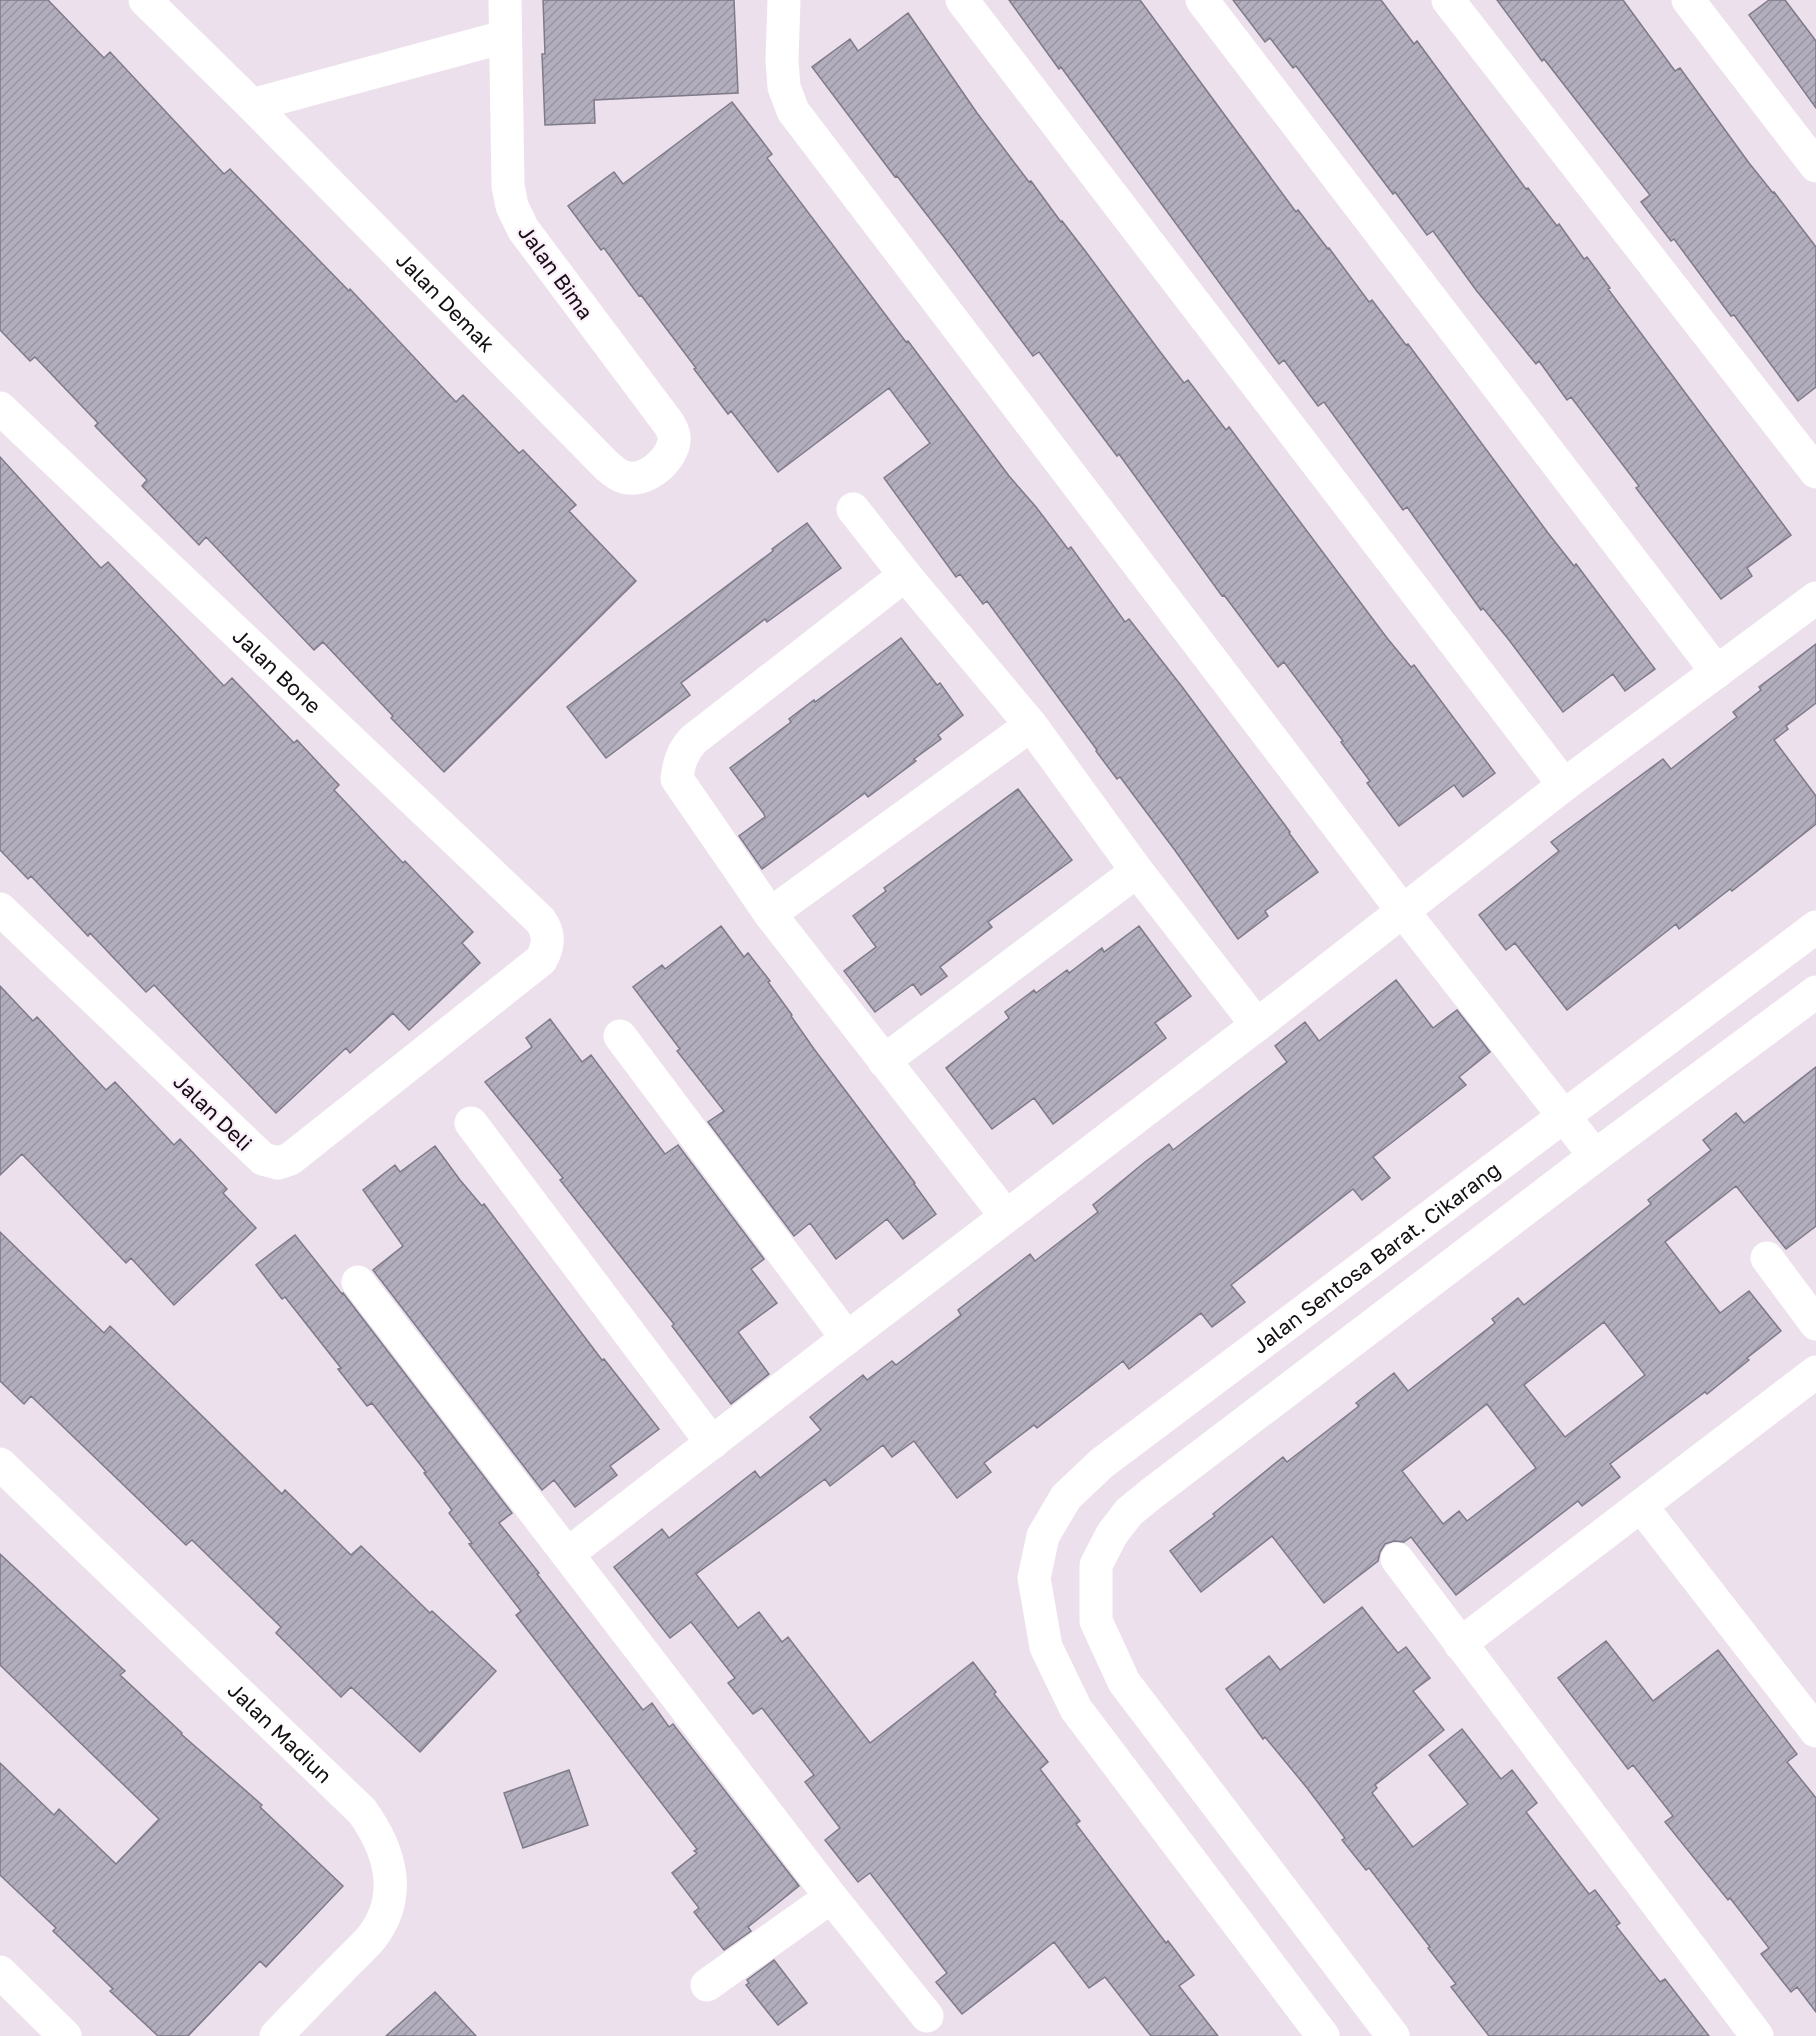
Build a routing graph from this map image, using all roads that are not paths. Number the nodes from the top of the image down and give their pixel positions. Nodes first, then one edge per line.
1 (145, 0) edge
2 (505, 0) edge
3 (784, 0) edge
4 (962, 0) edge
5 (1202, 0) edge
6 (1448, 0) edge
7 (1688, 0) edge
8 (504, 37) junction
9 (252, 105) junction
10 (1816, 165) edge
11 (0, 408) edge
12 (1816, 472) edge
13 (650, 474) joint
14 (853, 509) dead end
15 (905, 575) junction
16 (1816, 598) edge
17 (1717, 672) junction
18 (1031, 725) junction
19 (1564, 785) junction
20 (1137, 871) junction
21 (0, 909) edge
22 (1402, 910) junction
23 (770, 914) junction
24 (1816, 927) edge
25 (547, 940) joint
26 (1816, 992) edge
27 (1257, 1025) junction
28 (620, 1036) dead end
29 (884, 1061) junction
30 (1564, 1116) junction
31 (471, 1124) dead end
32 (1595, 1156) junction
33 (1006, 1216) junction
34 (1767, 1258) dead end
35 (358, 1282) dead end
36 (1816, 1324) edge
37 (847, 1338) junction
38 (1816, 1372) edge
39 (712, 1443) junction
40 (0, 1464) edge
41 (1641, 1506) junction
42 (569, 1553) junction
43 (1397, 1559) dead end
44 (1460, 1644) junction
45 (1816, 1731) edge
46 (831, 1897) junction
47 (0, 1972) edge
48 (707, 1985) dead end
49 (927, 2016) dead end
50 (65, 2036) edge
51 (276, 2036) edge
52 (1323, 2036) edge
53 (1393, 2036) edge
54 (1757, 2036) edge

1 - 9 street, Jalan Demak
2 - 8 street, Jalan Bima
3 - 22 street
4 - 19 street
5 - 17 street
6 - 12 street
7 - 10 street
8 - 9 street
8 - 13 street, Jalan Bima
9 - 13 street, Jalan Demak
11 - 25 street, Jalan Bone
14 - 15 street
15 - 18 street
15 - 23 street
16 - 17 street
17 - 19 street
18 - 20 street
18 - 23 street
19 - 22 street
20 - 27 street
20 - 29 street
21 - 25 street, Jalan Deli
22 - 27 street
22 - 30 street
23 - 29 street
24 - 30 street, Jalan Sentosa Barat. Cikarang
26 - 32 street
27 - 33 street
28 - 37 street
29 - 33 street
30 - 32 street
30 - 52 street, Jalan Sentosa Barat. Cikarang
31 - 39 street
32 - 53 street
33 - 37 street
34 - 36 street
35 - 42 street
37 - 39 street
38 - 41 street
39 - 42 street
40 - 51 street, Jalan Madiun
41 - 44 street
41 - 45 street
42 - 46 street
43 - 44 street
44 - 54 street
46 - 48 street
46 - 49 street
47 - 50 street

